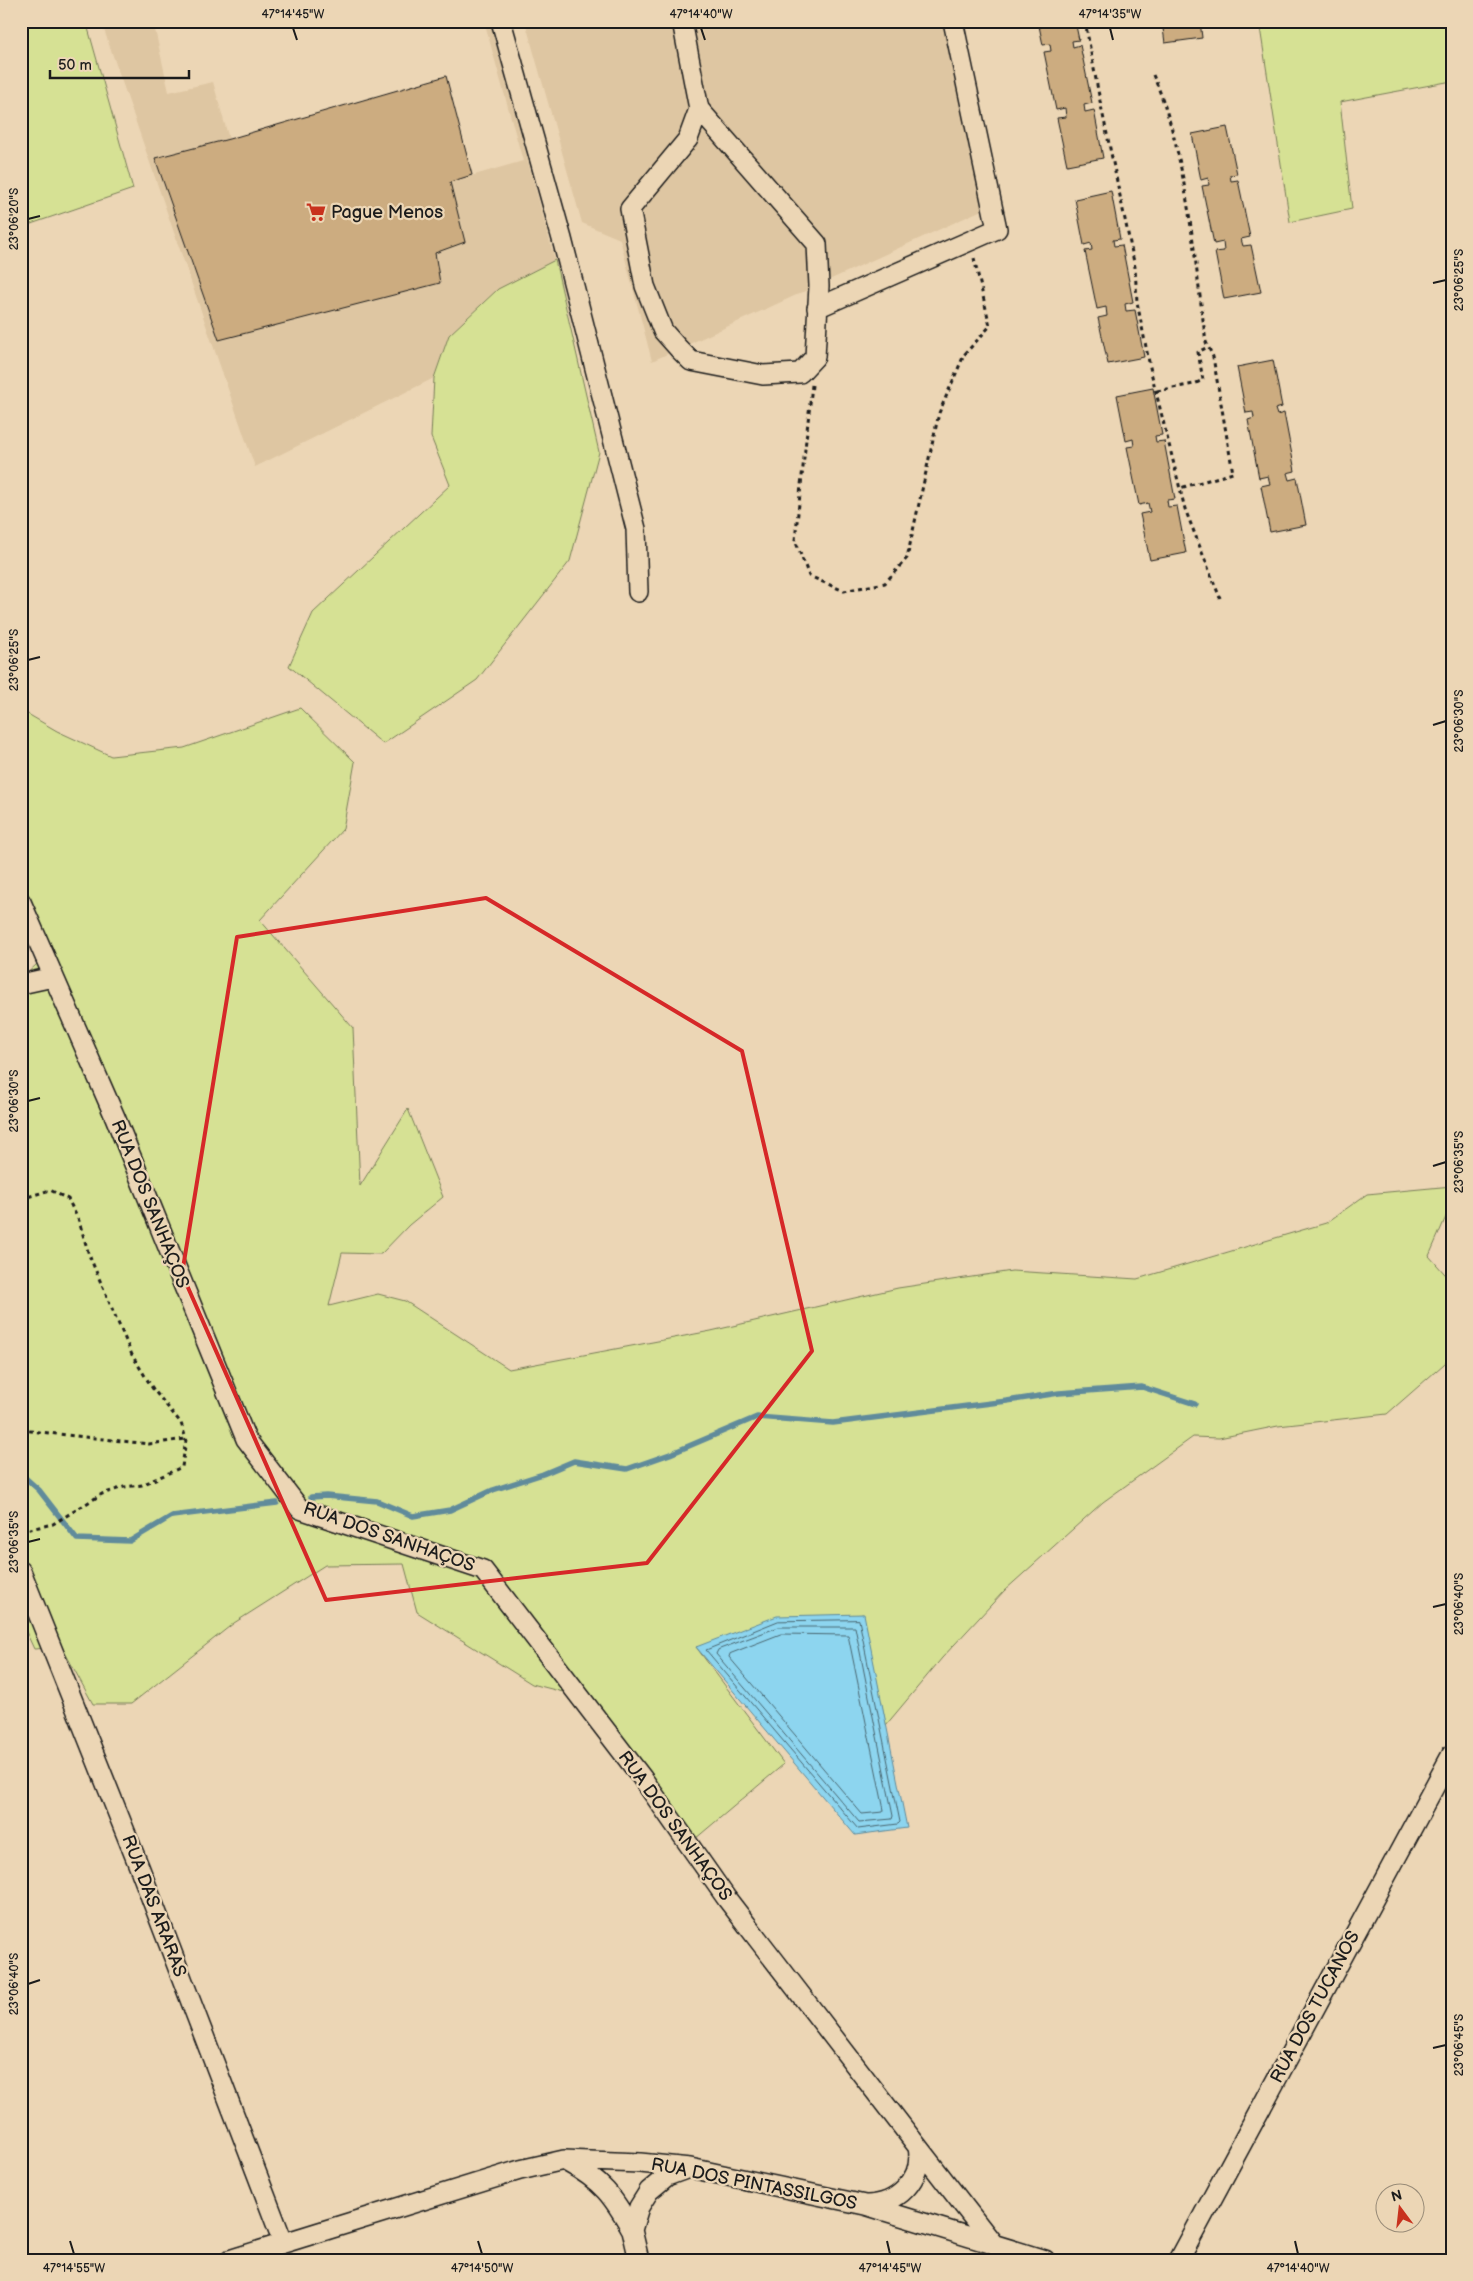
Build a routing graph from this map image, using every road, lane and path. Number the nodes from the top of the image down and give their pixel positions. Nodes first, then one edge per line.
1 (501, 21) edge
2 (682, 21) edge
3 (953, 21) edge
4 (1085, 21) edge
5 (1153, 75) dead end
6 (699, 109) junction
7 (970, 242) junction
8 (817, 308) junction
9 (1208, 347) junction
10 (815, 357) junction
11 (1157, 391) junction
12 (1180, 488) junction
13 (638, 592) dead end
14 (1220, 598) dead end
15 (21, 902) edge
16 (30, 923) junction
17 (21, 941) edge
18 (52, 977) junction
19 (21, 984) edge
20 (21, 1199) edge
21 (21, 1430) edge
22 (186, 1439) junction
23 (21, 1531) edge
24 (21, 1570) edge
25 (1452, 1754) edge
26 (918, 2147) junction
27 (564, 2160) junction
28 (690, 2168) junction
29 (865, 2205) junction
30 (632, 2230) junction
31 (283, 2242) junction
32 (995, 2246) junction
33 (229, 2260) edge
34 (639, 2260) edge
35 (1045, 2260) edge
36 (1179, 2260) edge

1 - 13 street
2 - 6 street
3 - 7 street
4 - 11 path
5 - 9 path
6 - 8 street
6 - 10 street
7 - 8 street
7 - 10 path
8 - 10 street
9 - 11 path
9 - 12 path
11 - 12 path
12 - 14 path
15 - 16 street, RUA DOS SANHAÇOS
16 - 17 street
16 - 18 street, RUA DOS SANHAÇOS
18 - 19 street
18 - 26 street, RUA DOS SANHAÇOS
20 - 22 path
21 - 22 path
22 - 23 path
24 - 31 street, RUA DAS ARARAS
25 - 36 street, RUA DOS TUCANOS
26 - 29 street
26 - 32 street, RUA DOS SANHAÇOS
27 - 28 street, RUA DOS PINTASSILGOS
27 - 30 street
27 - 31 street, RUA DOS PINTASSILGOS
28 - 29 street, RUA DOS PINTASSILGOS
28 - 30 street
29 - 32 street, RUA DOS PINTASSILGOS
30 - 34 street
31 - 33 street, RUA DOS PINTASSILGOS
32 - 35 street, RUA DOS PINTASSILGOS

